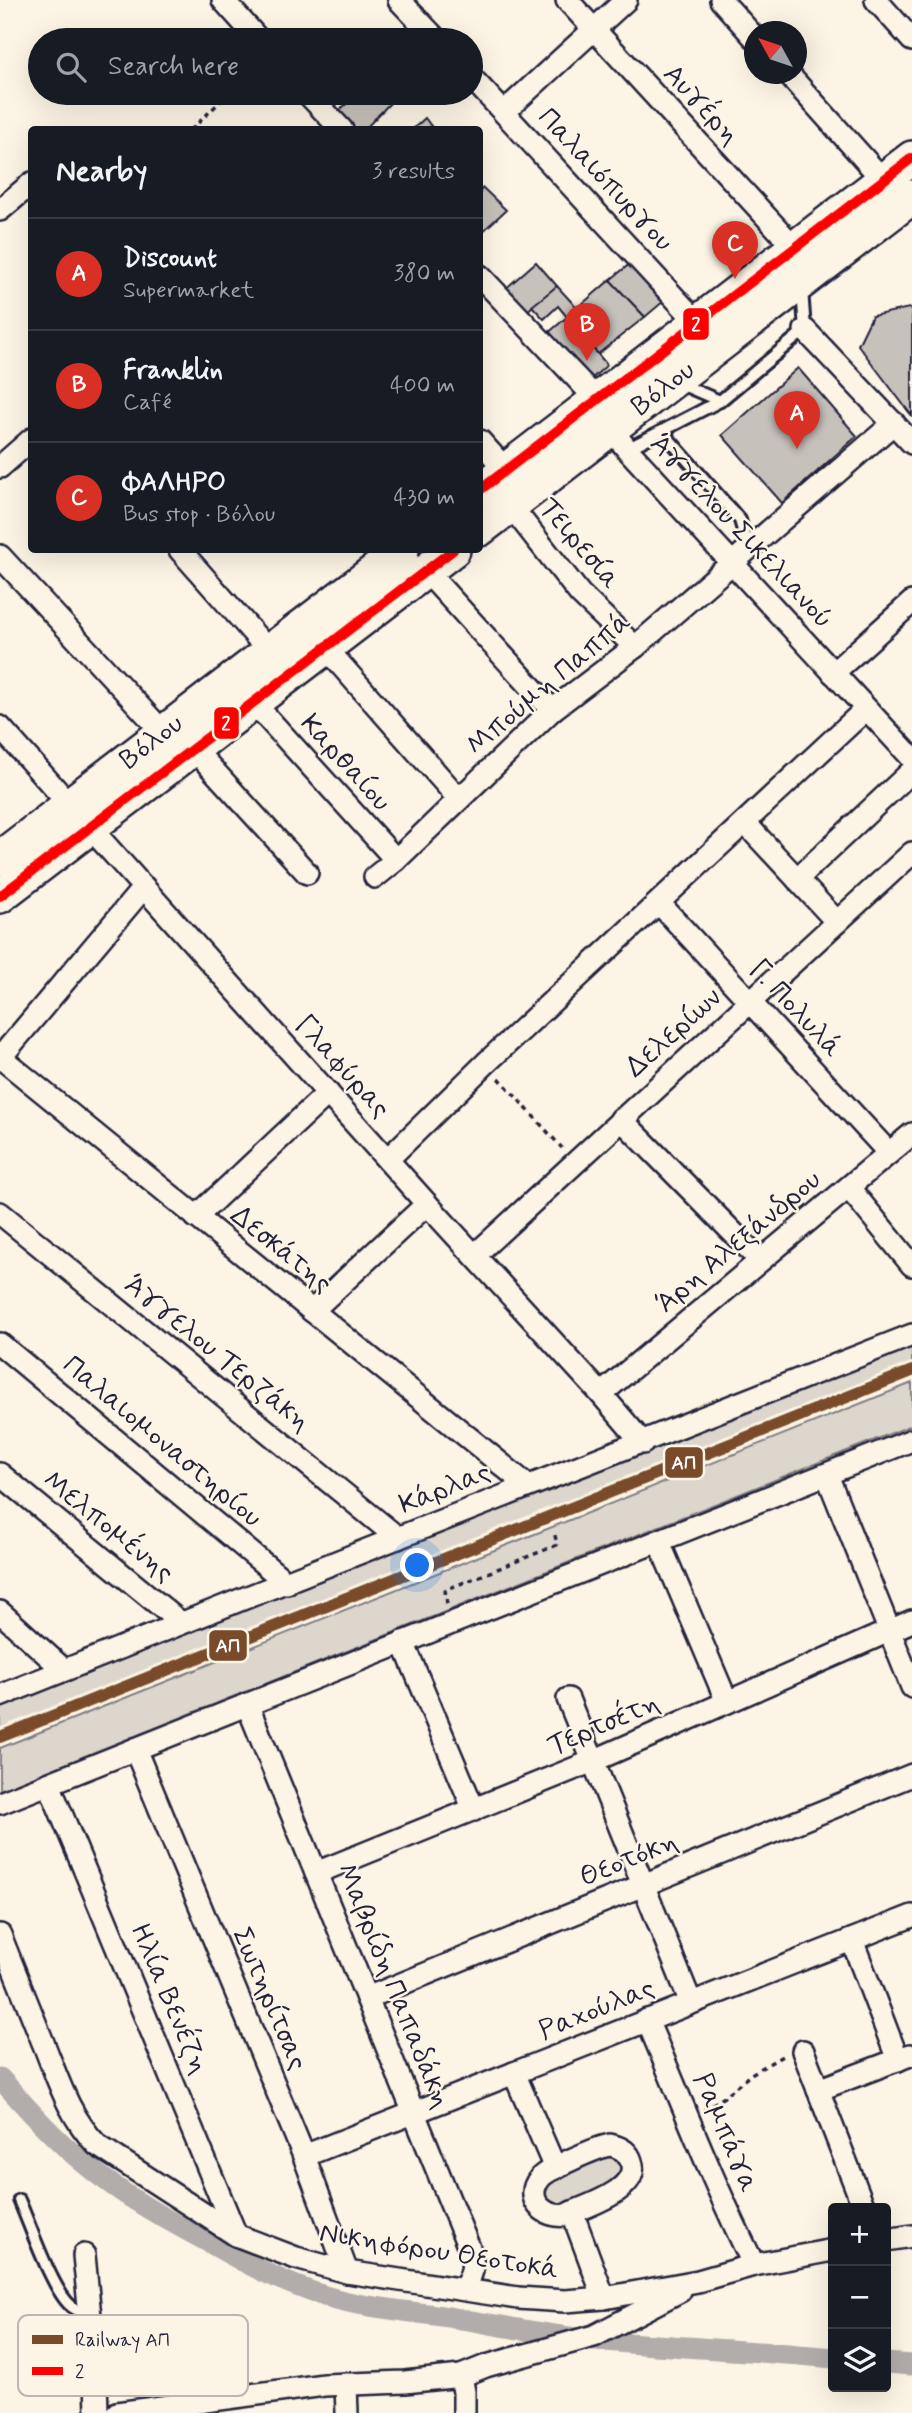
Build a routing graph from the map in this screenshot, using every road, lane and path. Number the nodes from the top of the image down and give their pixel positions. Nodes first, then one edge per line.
1 (223, 0) edge
2 (399, 0) edge
3 (567, 0) edge
4 (626, 0) edge
5 (721, 0) edge
6 (876, 0) edge
7 (744, 26) edge
8 (248, 28) edge
9 (426, 28) edge
10 (595, 30) junction
11 (912, 40) edge
12 (797, 84) edge
13 (483, 90) edge
14 (217, 105) edge
15 (318, 105) edge
16 (504, 113) junction
17 (195, 126) edge
18 (338, 126) edge
19 (912, 158) edge
20 (883, 180) junction
21 (28, 186) edge
22 (912, 197) edge
23 (0, 209) edge
24 (794, 247) junction
25 (483, 279) edge
26 (802, 281) junction
27 (697, 322) junction
28 (805, 330) junction
29 (672, 381) junction
30 (720, 401) junction
31 (894, 424) junction
32 (610, 427) junction
33 (662, 432) junction
34 (28, 442) edge
35 (912, 443) edge
36 (483, 444) edge
37 (0, 467) edge
38 (506, 470) junction
39 (483, 488) edge
40 (510, 505) junction
41 (483, 527) edge
42 (748, 549) junction
43 (183, 553) edge
44 (434, 553) edge
45 (0, 556) edge
46 (395, 559) edge
47 (731, 564) junction
48 (912, 602) edge
49 (325, 647) junction
50 (635, 647) junction
51 (269, 651) junction
52 (833, 673) junction
53 (253, 702) junction
54 (866, 709) junction
55 (552, 710) junction
56 (0, 727) edge
57 (163, 732) junction
58 (192, 748) junction
59 (912, 758) edge
60 (912, 771) edge
61 (459, 799) junction
62 (80, 815) junction
63 (745, 823) junction
64 (912, 853) edge
65 (0, 858) edge
66 (396, 860) junction
67 (307, 873) dead end
68 (375, 877) dead end
69 (797, 879) junction
70 (144, 887) junction
71 (0, 896) edge
72 (659, 903) junction
73 (837, 922) junction
74 (750, 1002) junction
75 (0, 1057) edge
76 (486, 1063) junction
77 (328, 1093) junction
78 (621, 1119) junction
79 (912, 1135) edge
80 (889, 1153) junction
81 (387, 1159) junction
82 (575, 1162) junction
83 (849, 1188) junction
84 (428, 1204) junction
85 (0, 1213) edge
86 (196, 1217) junction
87 (475, 1255) junction
88 (760, 1260) junction
89 (912, 1265) edge
90 (312, 1311) junction
91 (912, 1335) edge
92 (0, 1344) edge
93 (601, 1394) junction
94 (912, 1440) edge
95 (643, 1443) junction
96 (0, 1474) edge
97 (827, 1475) junction
98 (528, 1486) junction
99 (554, 1531) dead end
100 (398, 1538) junction
101 (659, 1542) junction
102 (287, 1583) junction
103 (0, 1612) edge
104 (912, 1621) edge
105 (181, 1623) junction
106 (448, 1623) junction
107 (890, 1631) junction
108 (403, 1642) junction
109 (64, 1670) junction
110 (912, 1687) edge
111 (0, 1696) edge
112 (568, 1699) dead end
113 (727, 1702) junction
114 (247, 1704) junction
115 (135, 1749) junction
116 (593, 1760) junction
117 (912, 1775) edge
118 (49, 1784) junction
119 (0, 1802) edge
120 (474, 1810) junction
121 (316, 1873) junction
122 (644, 1885) junction
123 (912, 1916) edge
124 (0, 1935) edge
125 (852, 1940) junction
126 (368, 1998) junction
127 (691, 2003) junction
128 (647, 2020) junction
129 (803, 2051) joint
130 (905, 2057) edge
131 (514, 2073) junction
132 (818, 2090) junction
133 (414, 2112) junction
134 (688, 2115) junction
135 (304, 2156) junction
136 (555, 2168) junction
137 (19, 2200) dead end
138 (862, 2203) edge
139 (572, 2212) junction
140 (236, 2235) junction
141 (912, 2236) edge
142 (891, 2239) edge
143 (828, 2251) edge
144 (84, 2255) dead end
145 (754, 2265) junction
146 (347, 2272) junction
147 (698, 2281) junction
148 (464, 2289) junction
149 (604, 2298) junction
150 (90, 2315) joint
151 (461, 2376) junction
152 (346, 2384) junction
153 (220, 2406) edge
154 (117, 2413) edge
155 (347, 2413) edge
156 (464, 2413) edge

1 - 8 street
2 - 9 street
3 - 10 street, Αυγέρη
4 - 10 street
5 - 7 street
6 - 11 street
10 - 16 street
10 - 24 street, Αυγέρη
12 - 20 street
13 - 16 street, Παλαιόπυργου
14 - 17 path
15 - 18 street
16 - 27 street, Παλαιόπυργου
19 - 20 main road, Βόλου
20 - 24 main road, Βόλου
21 - 23 street
22 - 26 main road, Βόλου
24 - 27 main road, Βόλου
25 - 32 street, Άγγελου Σικελιανού
26 - 28 lane
26 - 29 main road, Βόλου
27 - 32 main road, Βόλου
28 - 30 lane
28 - 31 street
29 - 30 lane
29 - 32 main road, Βόλου
30 - 33 lane
31 - 35 street
31 - 42 street, Μπούμη Παππά
32 - 33 lane
32 - 38 main road, Βόλου
32 - 40 main road, Βόλου
32 - 47 street, Άγγελου Σικελιανού
33 - 42 lane
34 - 37 street
36 - 38 street
38 - 39 main road, Βόλου
40 - 41 main road, Βόλου
40 - 50 street, Τειρεσία
42 - 47 street, Μπούμη Παππά
43 - 51 street
44 - 46 main road, Βόλου
45 - 57 street
46 - 49 main road, Βόλου
46 - 51 main road, Βόλου
46 - 55 street
47 - 50 street, Μπούμη Παππά
47 - 52 street, Άγγελου Σικελιανού
48 - 52 street
49 - 53 main road, Βόλου
49 - 61 street
50 - 55 street, Μπούμη Παππά
51 - 57 main road, Βόλου
52 - 54 street, Άγγελου Σικελιανού
53 - 58 main road, Βόλου
53 - 66 street, Καρθαίου
54 - 59 street, Άγγελου Σικελιανού
54 - 63 street
55 - 61 street, Μπούμη Παππά
56 - 62 street, Γλαφύρας
57 - 62 main road, Βόλου
58 - 62 main road, Βόλου
58 - 67 street
60 - 69 street
61 - 66 street, Μπούμη Παππά
62 - 65 main road, Βόλου
62 - 70 street, Γλαφύρας
62 - 71 main road, Βόλου
63 - 69 street
63 - 72 street
64 - 73 street, Δελερίων
66 - 68 street, Μπούμη Παππά
69 - 73 street
70 - 75 street
70 - 77 street, Γλαφύρας
72 - 74 street, Γ. Πολυλά
72 - 76 street
73 - 74 street, Δελερίων
74 - 78 street, Δελερίων
74 - 80 street, Γ. Πολυλά
75 - 86 street, Δεσκάτης
76 - 81 street
76 - 82 path
77 - 81 street, Γλαφύρας
77 - 86 street
78 - 82 street, Δελερίων
78 - 88 street
79 - 80 street, Άρη Αλεξάνδρου
80 - 83 street, Άρη Αλεξάνδρου
81 - 84 street, Γλαφύρας
82 - 87 street, Δελερίων
83 - 88 street, Άρη Αλεξάνδρου
83 - 89 street
84 - 87 street, Γλαφύρας
84 - 90 street
85 - 100 street, Άγγελου Τερζάκη
86 - 90 street, Δεσκάτης
87 - 93 street, Γλαφύρας
88 - 93 street, Άρη Αλεξάνδρου
90 - 98 street, Δεσκάτης
91 - 95 street, Κάρλας
92 - 102 street, Παλαιομοναστηρίου
93 - 95 street, Γλαφύρας
94 - 97 street
95 - 98 street, Κάρλας
96 - 105 street, Μελπομένης
97 - 101 street
97 - 107 street
98 - 100 street, Κάρλας
99 - 106 path
100 - 102 street, Κάρλας
101 - 106 street
101 - 113 street
102 - 105 street, Κάρλας
103 - 109 street
104 - 107 street, Τερτσέτη
105 - 109 street, Κάρλας
106 - 108 street
107 - 110 street
107 - 113 street, Τερτσέτη
108 - 114 street
108 - 120 street
109 - 111 street, Κάρλας
112 - 116 street
113 - 116 street, Τερτσέτη
114 - 115 street
114 - 121 street, Μαβρίδη Παπαδάκη
115 - 118 street
115 - 135 street, Σωτηρίτσας
116 - 120 street, Τερτσέτη
116 - 122 street
117 - 122 street, Θεοτόκη
118 - 119 street
118 - 140 street, Ηλία Βενέζη
120 - 121 street, Τερτσέτη
121 - 126 street, Μαβρίδη Παπαδάκη
122 - 126 street, Θεοτόκη
122 - 127 street
123 - 125 street, Ραχούλας
124 - 140 street, Νικηφόρου Θεοτοκά
125 - 127 street, Ραχούλας
125 - 130 street
126 - 133 street, Μαβρίδη Παπαδάκη
127 - 128 street, Ραχούλας
128 - 131 street, Ραχούλας
128 - 134 street, Ραμπάγα
129 - 132 street
129 - 134 path
130 - 132 street
131 - 133 street, Ραχούλας
131 - 136 street
132 - 138 street
133 - 135 street, Ραχούλας
133 - 148 street, Μαβρίδη Παπαδάκη
134 - 145 street, Ραμπάγα
135 - 146 street, Σωτηρίτσας
136 - 139 street
136 - 139 street
137 - 150 lane
139 - 149 street
140 - 146 street, Νικηφόρου Θεοτοκά
141 - 142 street
143 - 145 street
144 - 150 street
145 - 147 street
146 - 148 street, Νικηφόρου Θεοτοκά
147 - 149 street, Νικηφόρου Θεοτοκά
147 - 151 street
148 - 149 street, Νικηφόρου Θεοτοκά
151 - 152 street
151 - 156 street
152 - 153 street
152 - 155 street
153 - 154 street

